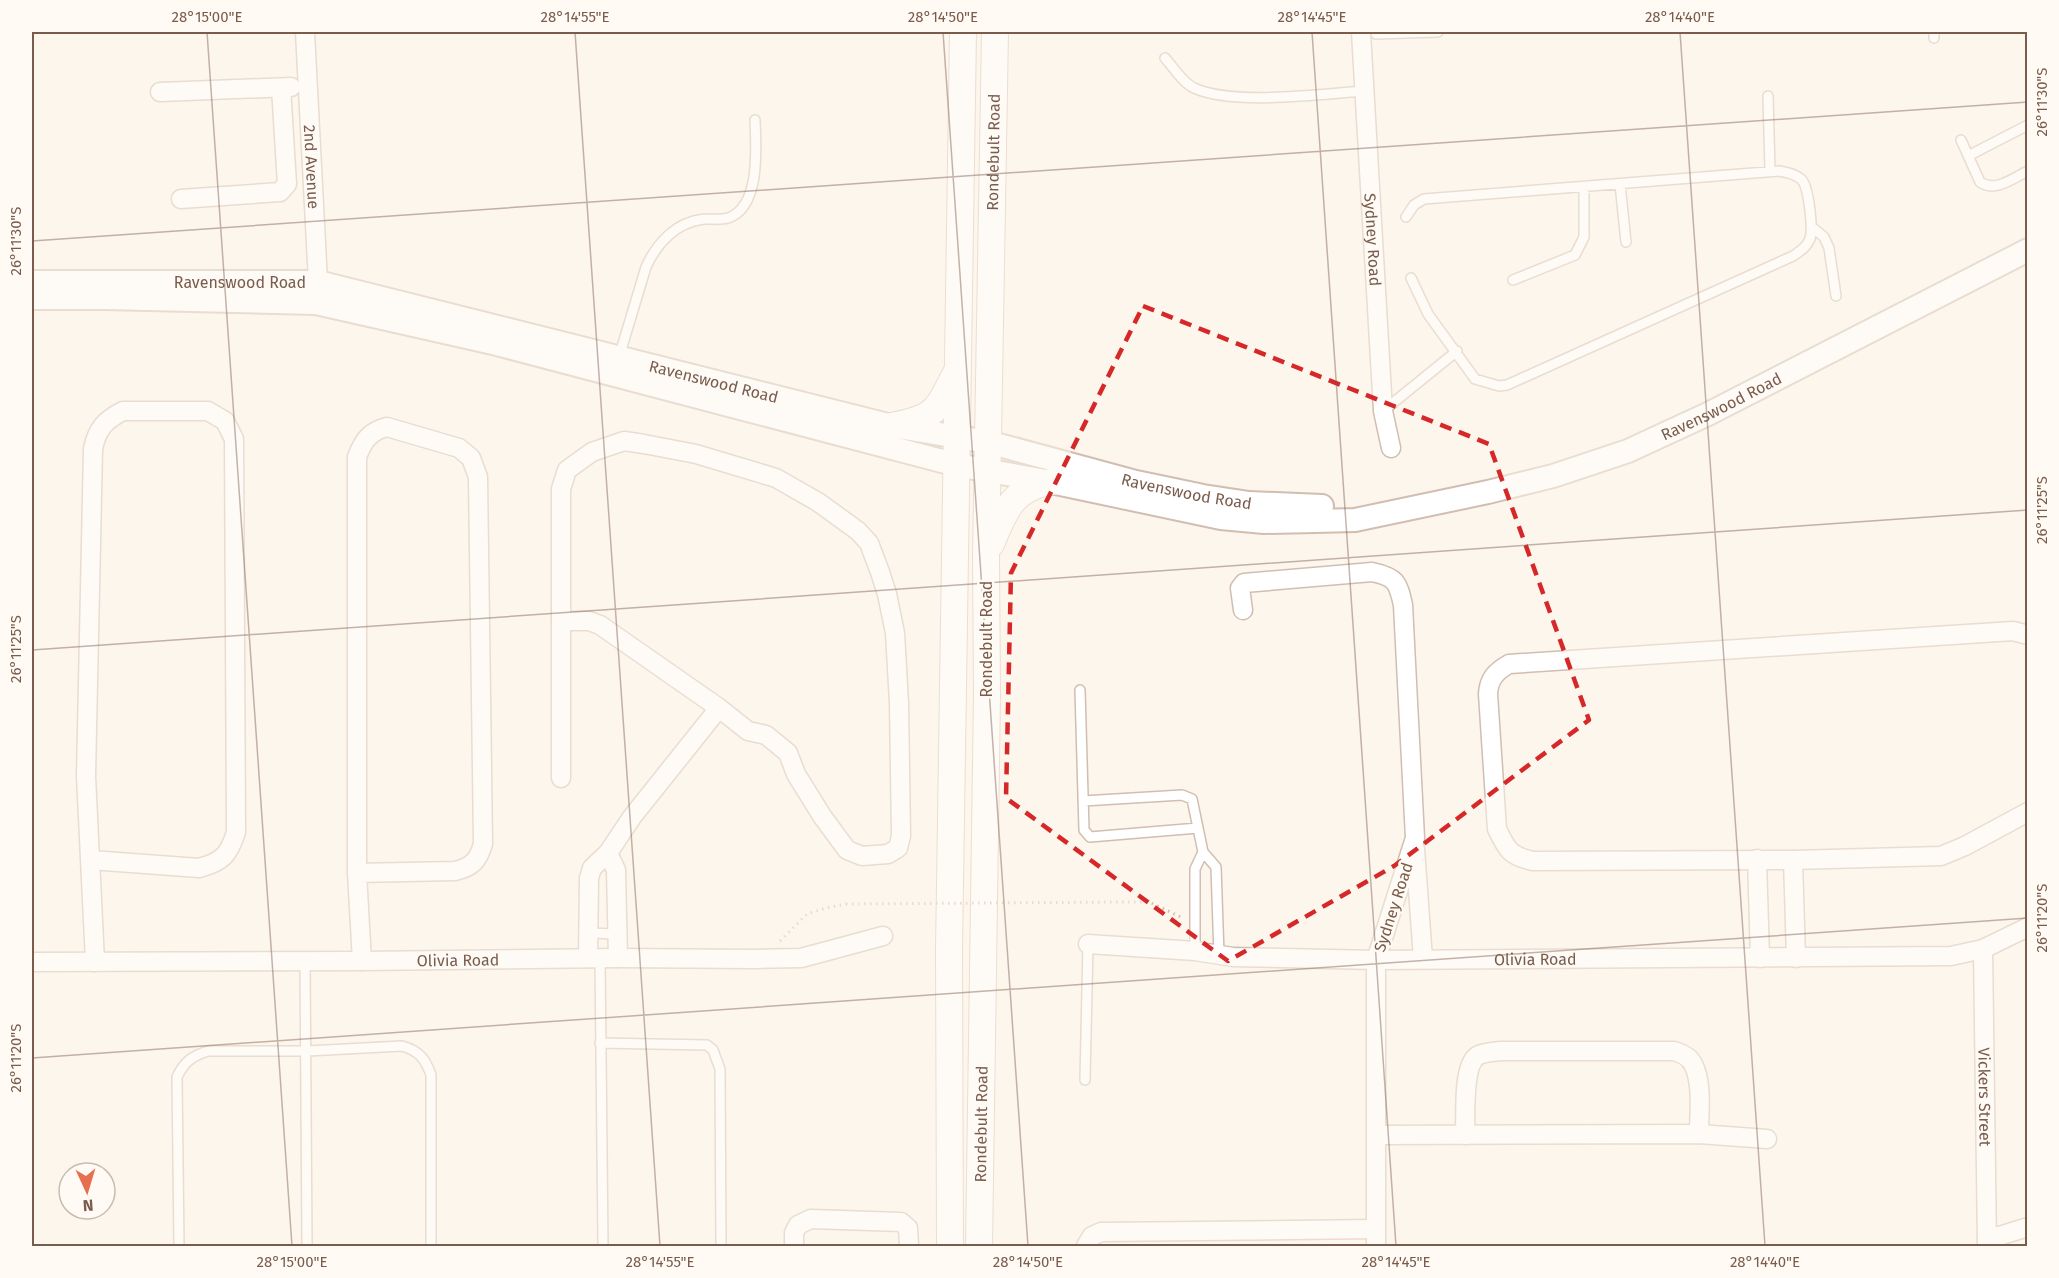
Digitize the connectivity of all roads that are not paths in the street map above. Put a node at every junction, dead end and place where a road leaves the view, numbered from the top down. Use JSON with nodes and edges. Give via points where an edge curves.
{"nodes":[{"id":1,"x":305,"y":32,"type":"edge"},
{"id":2,"x":963,"y":32,"type":"edge"},
{"id":3,"x":994,"y":32,"type":"edge"},
{"id":4,"x":1438,"y":32,"type":"edge"},
{"id":5,"x":1368,"y":33,"type":"edge"},
{"id":6,"x":1166,"y":58,"type":"dead end"},
{"id":7,"x":308,"y":86,"type":"junction"},
{"id":8,"x":281,"y":87,"type":"junction"},
{"id":9,"x":1365,"y":91,"type":"junction"},
{"id":10,"x":160,"y":92,"type":"dead end"},
{"id":11,"x":1768,"y":96,"type":"dead end"},
{"id":12,"x":755,"y":120,"type":"dead end"},
{"id":13,"x":2028,"y":125,"type":"edge"},
{"id":14,"x":1961,"y":140,"type":"dead end"},
{"id":15,"x":1968,"y":156,"type":"junction"},
{"id":16,"x":1770,"y":171,"type":"junction"},
{"id":17,"x":2028,"y":171,"type":"edge"},
{"id":18,"x":1620,"y":184,"type":"junction"},
{"id":19,"x":1584,"y":187,"type":"junction"},
{"id":20,"x":181,"y":199,"type":"dead end"},
{"id":21,"x":1406,"y":218,"type":"dead end"},
{"id":22,"x":1812,"y":227,"type":"junction"},
{"id":23,"x":1626,"y":242,"type":"dead end"},
{"id":24,"x":2028,"y":250,"type":"edge"},
{"id":25,"x":1411,"y":278,"type":"dead end"},
{"id":26,"x":1513,"y":280,"type":"dead end"},
{"id":27,"x":32,"y":282,"type":"edge"},
{"id":28,"x":317,"y":293,"type":"junction"},
{"id":29,"x":1836,"y":296,"type":"dead end"},
{"id":30,"x":32,"y":298,"type":"edge"},
{"id":31,"x":1457,"y":351,"type":"junction"},
{"id":32,"x":616,"y":366,"type":"junction"},
{"id":33,"x":958,"y":369,"type":"junction"},
{"id":34,"x":1383,"y":411,"type":"junction"},
{"id":35,"x":892,"y":426,"type":"junction"},
{"id":36,"x":957,"y":438,"type":"junction"},
{"id":37,"x":988,"y":442,"type":"junction"},
{"id":38,"x":1391,"y":448,"type":"dead end"},
{"id":39,"x":957,"y":465,"type":"junction"},
{"id":40,"x":987,"y":470,"type":"junction"},
{"id":41,"x":1051,"y":482,"type":"junction"},
{"id":42,"x":1395,"y":512,"type":"junction"},
{"id":43,"x":986,"y":556,"type":"junction"},
{"id":44,"x":1243,"y":610,"type":"dead end"},
{"id":45,"x":561,"y":621,"type":"junction"},
{"id":46,"x":2028,"y":635,"type":"edge"},
{"id":47,"x":1080,"y":690,"type":"dead end"},
{"id":48,"x":719,"y":708,"type":"junction"},
{"id":49,"x":561,"y":778,"type":"dead end"},
{"id":50,"x":1083,"y":801,"type":"junction"},
{"id":51,"x":2028,"y":812,"type":"edge"},
{"id":52,"x":1198,"y":828,"type":"junction"},
{"id":53,"x":1415,"y":838,"type":"junction"},
{"id":54,"x":1203,"y":852,"type":"junction"},
{"id":55,"x":608,"y":853,"type":"junction"},
{"id":56,"x":1756,"y":859,"type":"junction"},
{"id":57,"x":91,"y":860,"type":"junction"},
{"id":58,"x":1793,"y":860,"type":"junction"},
{"id":59,"x":357,"y":873,"type":"junction"},
{"id":60,"x":2028,"y":927,"type":"edge"},
{"id":61,"x":588,"y":933,"type":"junction"},
{"id":62,"x":617,"y":934,"type":"junction"},
{"id":63,"x":883,"y":936,"type":"dead end"},
{"id":64,"x":1088,"y":944,"type":"joint"},
{"id":65,"x":1983,"y":950,"type":"junction"},
{"id":66,"x":1195,"y":951,"type":"junction"},
{"id":67,"x":1219,"y":955,"type":"junction"},
{"id":68,"x":602,"y":958,"type":"junction"},
{"id":69,"x":1760,"y":958,"type":"junction"},
{"id":70,"x":1796,"y":958,"type":"junction"},
{"id":71,"x":1423,"y":959,"type":"junction"},
{"id":72,"x":1376,"y":960,"type":"junction"},
{"id":73,"x":305,"y":961,"type":"junction"},
{"id":74,"x":32,"y":962,"type":"edge"},
{"id":75,"x":95,"y":962,"type":"junction"},
{"id":76,"x":362,"y":962,"type":"junction"},
{"id":77,"x":600,"y":1043,"type":"junction"},
{"id":78,"x":307,"y":1051,"type":"junction"},
{"id":79,"x":1085,"y":1080,"type":"dead end"},
{"id":80,"x":1700,"y":1134,"type":"junction"},
{"id":81,"x":1376,"y":1135,"type":"junction"},
{"id":82,"x":1466,"y":1135,"type":"junction"},
{"id":83,"x":1767,"y":1139,"type":"dead end"},
{"id":84,"x":2028,"y":1227,"type":"edge"},
{"id":85,"x":1376,"y":1238,"type":"edge"},
{"id":86,"x":1231,"y":1239,"type":"edge"},
{"id":87,"x":1987,"y":1242,"type":"edge"},
{"id":88,"x":179,"y":1246,"type":"edge"},
{"id":89,"x":307,"y":1246,"type":"edge"},
{"id":90,"x":431,"y":1246,"type":"edge"},
{"id":91,"x":603,"y":1246,"type":"edge"},
{"id":92,"x":721,"y":1246,"type":"edge"},
{"id":93,"x":794,"y":1246,"type":"edge"},
{"id":94,"x":909,"y":1246,"type":"edge"},
{"id":95,"x":950,"y":1246,"type":"edge"},
{"id":96,"x":980,"y":1246,"type":"edge"},
{"id":97,"x":1086,"y":1246,"type":"edge"}],
"edges":[{"from":1,"to":7,"type":"street","name":"2nd Avenue"},
{"from":2,"to":33,"type":"main road","name":"Rondebult Road"},
{"from":3,"to":37,"type":"main road","name":"Rondebult Road"},
{"from":4,"to":5,"type":"lane"},
{"from":5,"to":9,"type":"street","name":"Sydney Road"},
{"from":6,"to":9,"type":"lane","via":[[1192,87],[1216,95],[1275,97]]},
{"from":7,"to":8,"type":"street"},
{"from":7,"to":28,"type":"street","name":"2nd Avenue"},
{"from":8,"to":10,"type":"street"},
{"from":8,"to":20,"type":"street","via":[[285,189]]},
{"from":9,"to":34,"type":"street","name":"Sydney Road"},
{"from":11,"to":16,"type":"lane"},
{"from":12,"to":32,"type":"lane","via":[[756,165],[741,210],[728,218],[688,222],[675,229],[651,254]]},
{"from":13,"to":15,"type":"lane"},
{"from":14,"to":15,"type":"lane"},
{"from":15,"to":17,"type":"lane","via":[[1980,182],[1993,188]]},
{"from":16,"to":18,"type":"lane"},
{"from":16,"to":22,"type":"lane","via":[[1789,173],[1805,184]]},
{"from":18,"to":19,"type":"lane"},
{"from":18,"to":23,"type":"lane"},
{"from":19,"to":21,"type":"lane","via":[[1424,199],[1414,205]]},
{"from":19,"to":26,"type":"lane","via":[[1584,237],[1575,255]]},
{"from":22,"to":29,"type":"lane","via":[[1824,237],[1829,248]]},
{"from":22,"to":31,"type":"lane","via":[[1805,248],[1793,256],[1507,385],[1475,379]]},
{"from":24,"to":42,"type":"street","name":"Ravenswood Road","via":[[1628,451],[1553,476]]},
{"from":25,"to":31,"type":"lane","via":[[1428,314]]},
{"from":27,"to":28,"type":"street","name":"Ravenswood Road"},
{"from":28,"to":30,"type":"street","name":"Ravenswood Road"},
{"from":28,"to":32,"type":"street","name":"Ravenswood Road"},
{"from":31,"to":34,"type":"lane"},
{"from":32,"to":35,"type":"street","name":"Ravenswood Road"},
{"from":32,"to":39,"type":"street","name":"Ravenswood Road"},
{"from":33,"to":35,"type":"main road","via":[[938,408],[927,417]]},
{"from":33,"to":36,"type":"main road","name":"Rondebult Road"},
{"from":34,"to":38,"type":"street","name":"Sydney Road"},
{"from":35,"to":36,"type":"street","name":"Ravenswood Road"},
{"from":36,"to":37,"type":"street","name":"Ravenswood Road"},
{"from":36,"to":39,"type":"main road","name":"Rondebult Road"},
{"from":37,"to":40,"type":"main road","name":"Rondebult Road"},
{"from":37,"to":42,"type":"street","name":"Ravenswood Road","via":[[1203,496],[1249,503],[1356,506]]},
{"from":39,"to":40,"type":"street","name":"Ravenswood Road"},
{"from":39,"to":95,"type":"main road","name":"Rondebult Road","via":[[949,950]]},
{"from":40,"to":41,"type":"street","name":"Ravenswood Road"},
{"from":40,"to":43,"type":"main road","name":"Rondebult Road"},
{"from":41,"to":42,"type":"street","name":"Ravenswood Road","via":[[1165,508],[1264,522],[1355,520]]},
{"from":41,"to":43,"type":"main road","via":[[1035,484],[1014,497]]},
{"from":43,"to":96,"type":"main road","name":"Rondebult Road"},
{"from":44,"to":53,"type":"street","name":"Sydney Road","via":[[1240,588],[1244,583],[1372,572],[1395,581],[1403,605]]},
{"from":45,"to":48,"type":"street","via":[[600,625]]},
{"from":45,"to":48,"type":"street","via":[[561,489],[567,470],[575,462],[624,441],[696,454],[776,478],[858,531],[869,543],[887,594],[899,684],[898,848],[888,854],[862,856],[847,850],[796,774],[788,753],[766,735],[748,731]]},
{"from":45,"to":49,"type":"street"},
{"from":46,"to":56,"type":"street","via":[[2013,631],[1509,664],[1489,681],[1497,829],[1514,857],[1533,861]]},
{"from":47,"to":50,"type":"lane"},
{"from":48,"to":55,"type":"street"},
{"from":50,"to":52,"type":"lane","via":[[1182,795],[1192,799]]},
{"from":50,"to":52,"type":"lane","via":[[1084,830],[1090,837]]},
{"from":51,"to":58,"type":"street","via":[[1941,856]]},
{"from":52,"to":54,"type":"lane"},
{"from":53,"to":71,"type":"street"},
{"from":53,"to":72,"type":"street","name":"Sydney Road"},
{"from":54,"to":66,"type":"lane","via":[[1195,869]]},
{"from":54,"to":67,"type":"lane","via":[[1216,867]]},
{"from":55,"to":61,"type":"street","via":[[592,868],[589,878]]},
{"from":55,"to":62,"type":"street","via":[[616,870]]},
{"from":56,"to":58,"type":"street"},
{"from":56,"to":69,"type":"street"},
{"from":57,"to":57,"type":"street","via":[[199,868],[215,864],[225,856],[236,832],[234,439],[225,422],[208,411],[123,411],[100,426],[96,436],[86,777]]},
{"from":57,"to":75,"type":"street"},
{"from":58,"to":70,"type":"street"},
{"from":59,"to":59,"type":"street","via":[[455,872],[476,862],[483,844],[478,477],[471,458],[459,448],[387,427],[368,436],[357,457]]},
{"from":59,"to":76,"type":"street"},
{"from":60,"to":65,"type":"street","name":"Olivia Road"},
{"from":61,"to":62,"type":"lane"},
{"from":61,"to":68,"type":"street"},
{"from":62,"to":68,"type":"street"},
{"from":63,"to":68,"type":"street","name":"Olivia Road","via":[[801,958]]},
{"from":64,"to":66,"type":"street","name":"Olivia Road"},
{"from":64,"to":79,"type":"lane"},
{"from":65,"to":70,"type":"street","name":"Olivia Road","via":[[1951,956]]},
{"from":65,"to":87,"type":"street","name":"Vickers Street"},
{"from":66,"to":67,"type":"street","name":"Olivia Road"},
{"from":67,"to":72,"type":"street","name":"Olivia Road"},
{"from":68,"to":76,"type":"street","name":"Olivia Road"},
{"from":68,"to":77,"type":"lane"},
{"from":69,"to":70,"type":"street","name":"Olivia Road"},
{"from":69,"to":71,"type":"street","name":"Olivia Road"},
{"from":71,"to":72,"type":"street","name":"Olivia Road"},
{"from":72,"to":81,"type":"street","name":"Sydney Road"},
{"from":73,"to":75,"type":"street","name":"Olivia Road"},
{"from":73,"to":76,"type":"street","name":"Olivia Road"},
{"from":73,"to":78,"type":"lane"},
{"from":74,"to":75,"type":"street","name":"Olivia Road"},
{"from":77,"to":91,"type":"lane"},
{"from":77,"to":92,"type":"lane","via":[[707,1045],[713,1050],[720,1069]]},
{"from":78,"to":88,"type":"lane","via":[[208,1051],[195,1055],[182,1067],[177,1077]]},
{"from":78,"to":89,"type":"lane"},
{"from":78,"to":90,"type":"lane","via":[[402,1046],[422,1056],[431,1075]]},
{"from":80,"to":82,"type":"street"},
{"from":80,"to":82,"type":"street","via":[[1697,1082],[1693,1064],[1682,1053],[1501,1051],[1476,1057],[1469,1067]]},
{"from":80,"to":83,"type":"street"},
{"from":81,"to":82,"type":"street"},
{"from":81,"to":85,"type":"street","name":"Sydney Road"},
{"from":84,"to":87,"type":"street"},
{"from":85,"to":86,"type":"street"},
{"from":86,"to":97,"type":"street","via":[[1101,1232],[1092,1236]]},
{"from":93,"to":94,"type":"street","via":[[798,1225],[811,1220],[901,1222],[908,1228]]}]}
